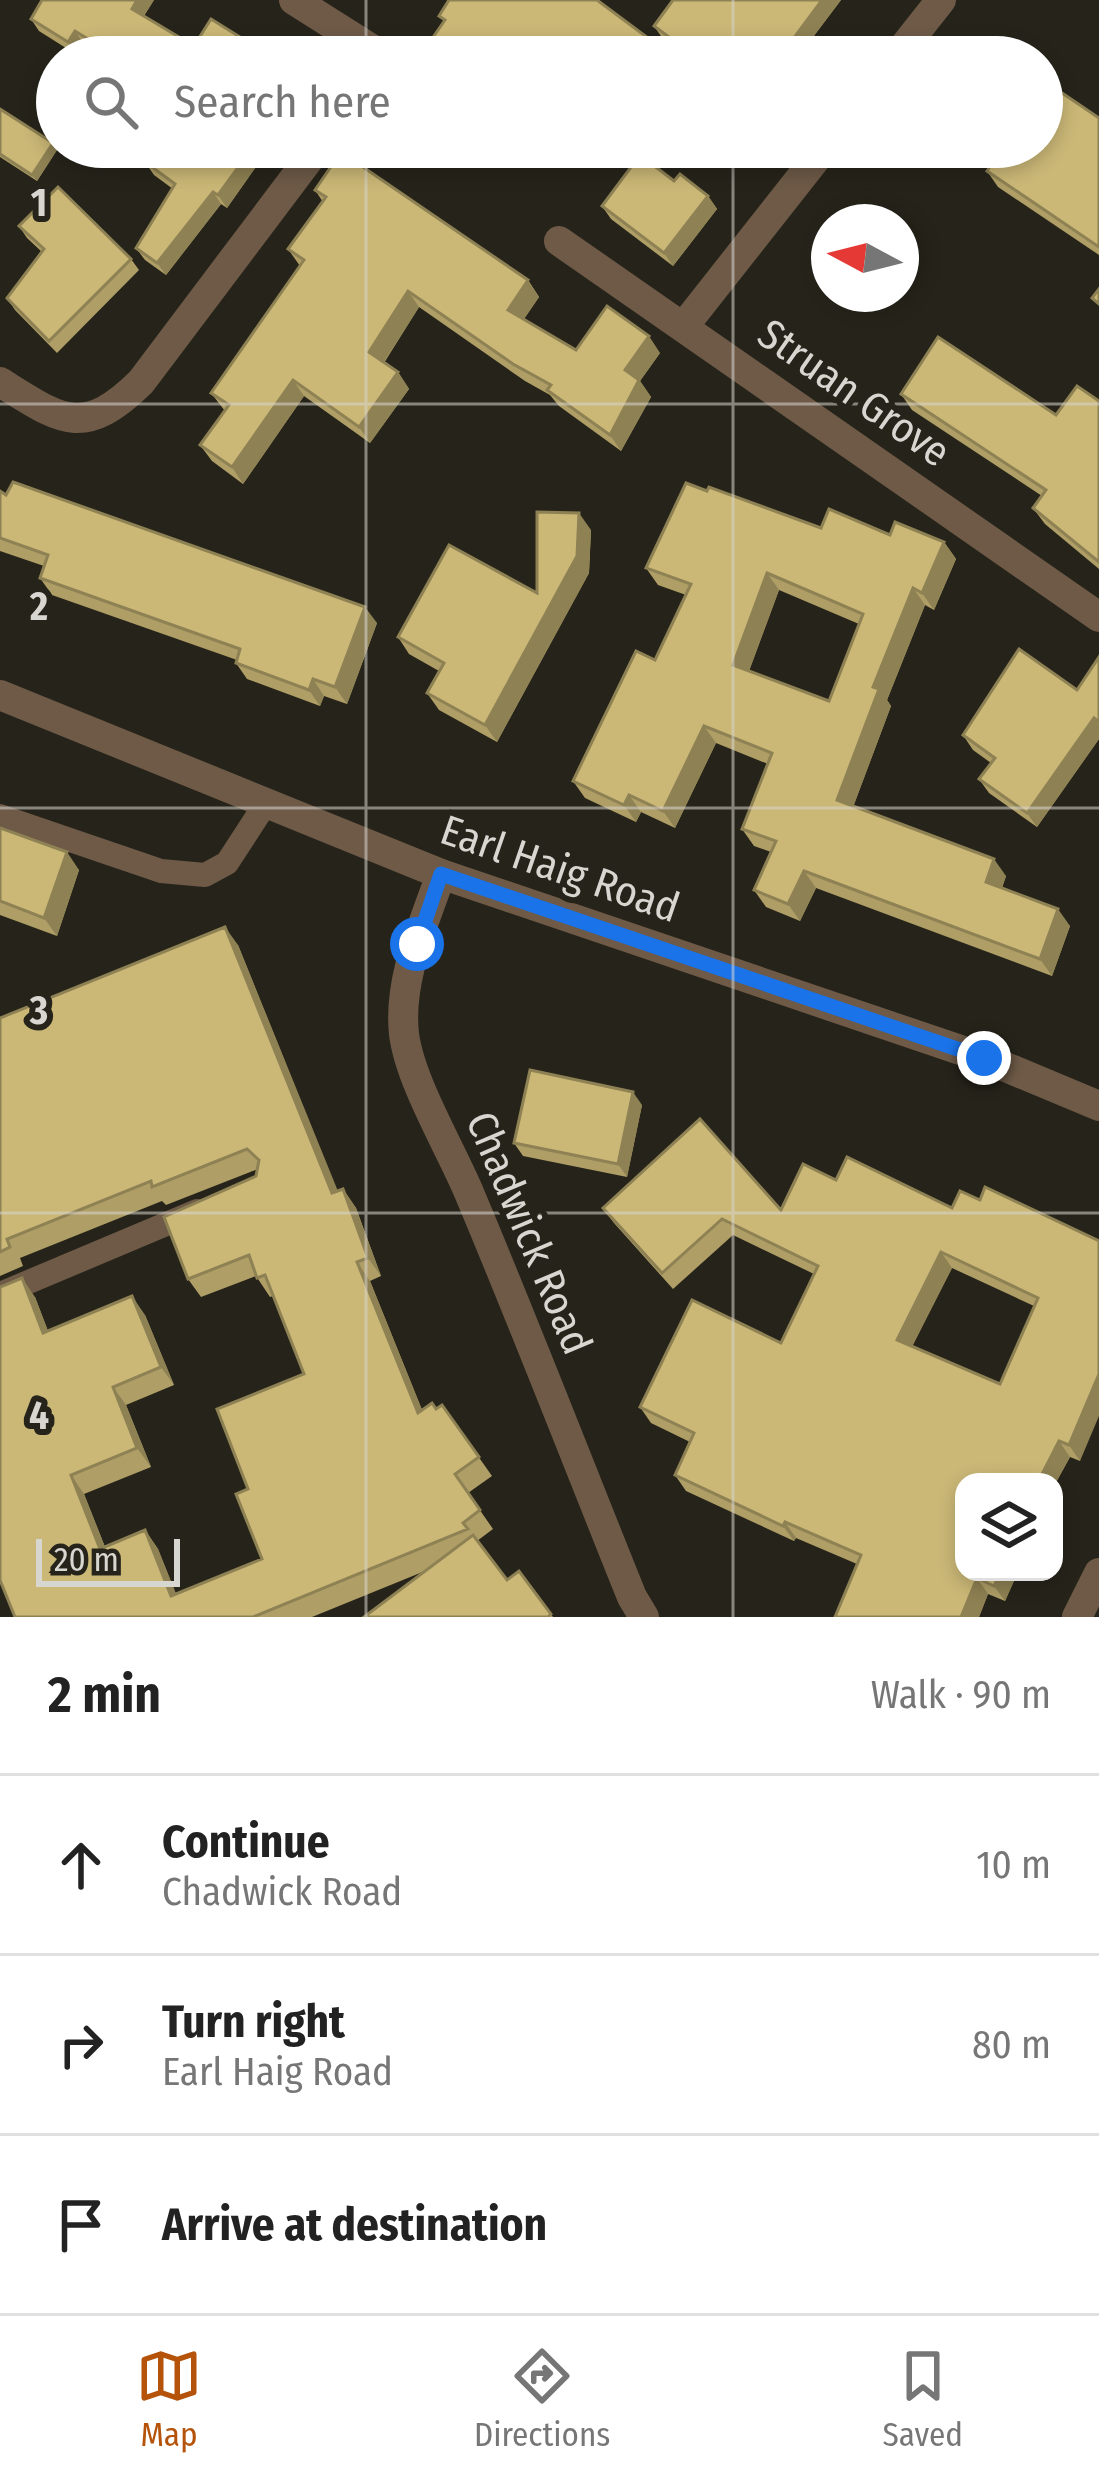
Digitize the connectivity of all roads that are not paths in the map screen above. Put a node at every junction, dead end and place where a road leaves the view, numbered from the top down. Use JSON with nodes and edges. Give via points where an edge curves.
{"nodes":[{"id":1,"x":294,"y":0,"type":"edge"},
{"id":2,"x":941,"y":0,"type":"edge"},
{"id":3,"x":351,"y":36,"type":"edge"},
{"id":4,"x":913,"y":36,"type":"edge"},
{"id":5,"x":302,"y":168,"type":"edge"},
{"id":6,"x":808,"y":168,"type":"edge"},
{"id":7,"x":559,"y":241,"type":"dead end"},
{"id":8,"x":684,"y":326,"type":"junction"},
{"id":9,"x":0,"y":382,"type":"edge"},
{"id":10,"x":1099,"y":616,"type":"edge"},
{"id":11,"x":0,"y":695,"type":"edge"},
{"id":12,"x":266,"y":803,"type":"junction"},
{"id":13,"x":0,"y":816,"type":"edge"},
{"id":14,"x":441,"y":874,"type":"junction"},
{"id":15,"x":1099,"y":1106,"type":"edge"},
{"id":16,"x":215,"y":1203,"type":"edge"},
{"id":17,"x":0,"y":1294,"type":"edge"},
{"id":18,"x":1099,"y":1573,"type":"edge"},
{"id":19,"x":644,"y":1617,"type":"edge"},
{"id":20,"x":1077,"y":1617,"type":"edge"}],
"edges":[{"from":1,"to":3,"type":"street"},
{"from":2,"to":4,"type":"street"},
{"from":5,"to":9,"type":"street","via":[[120,403],[104,414],[57,415]]},
{"from":6,"to":8,"type":"street"},
{"from":7,"to":8,"type":"street","name":"Struan Grove"},
{"from":8,"to":10,"type":"street","name":"Struan Grove"},
{"from":11,"to":12,"type":"street","name":"Earl Haig Road"},
{"from":12,"to":13,"type":"lane","via":[[227,863],[205,874],[161,871]]},
{"from":12,"to":14,"type":"street","name":"Earl Haig Road"},
{"from":14,"to":15,"type":"street","name":"Earl Haig Road","via":[[984,1058]]},
{"from":14,"to":19,"type":"street","name":"Chadwick Road","via":[[407,985],[409,1058]]},
{"from":16,"to":17,"type":"lane"},
{"from":18,"to":20,"type":"street"}]}
